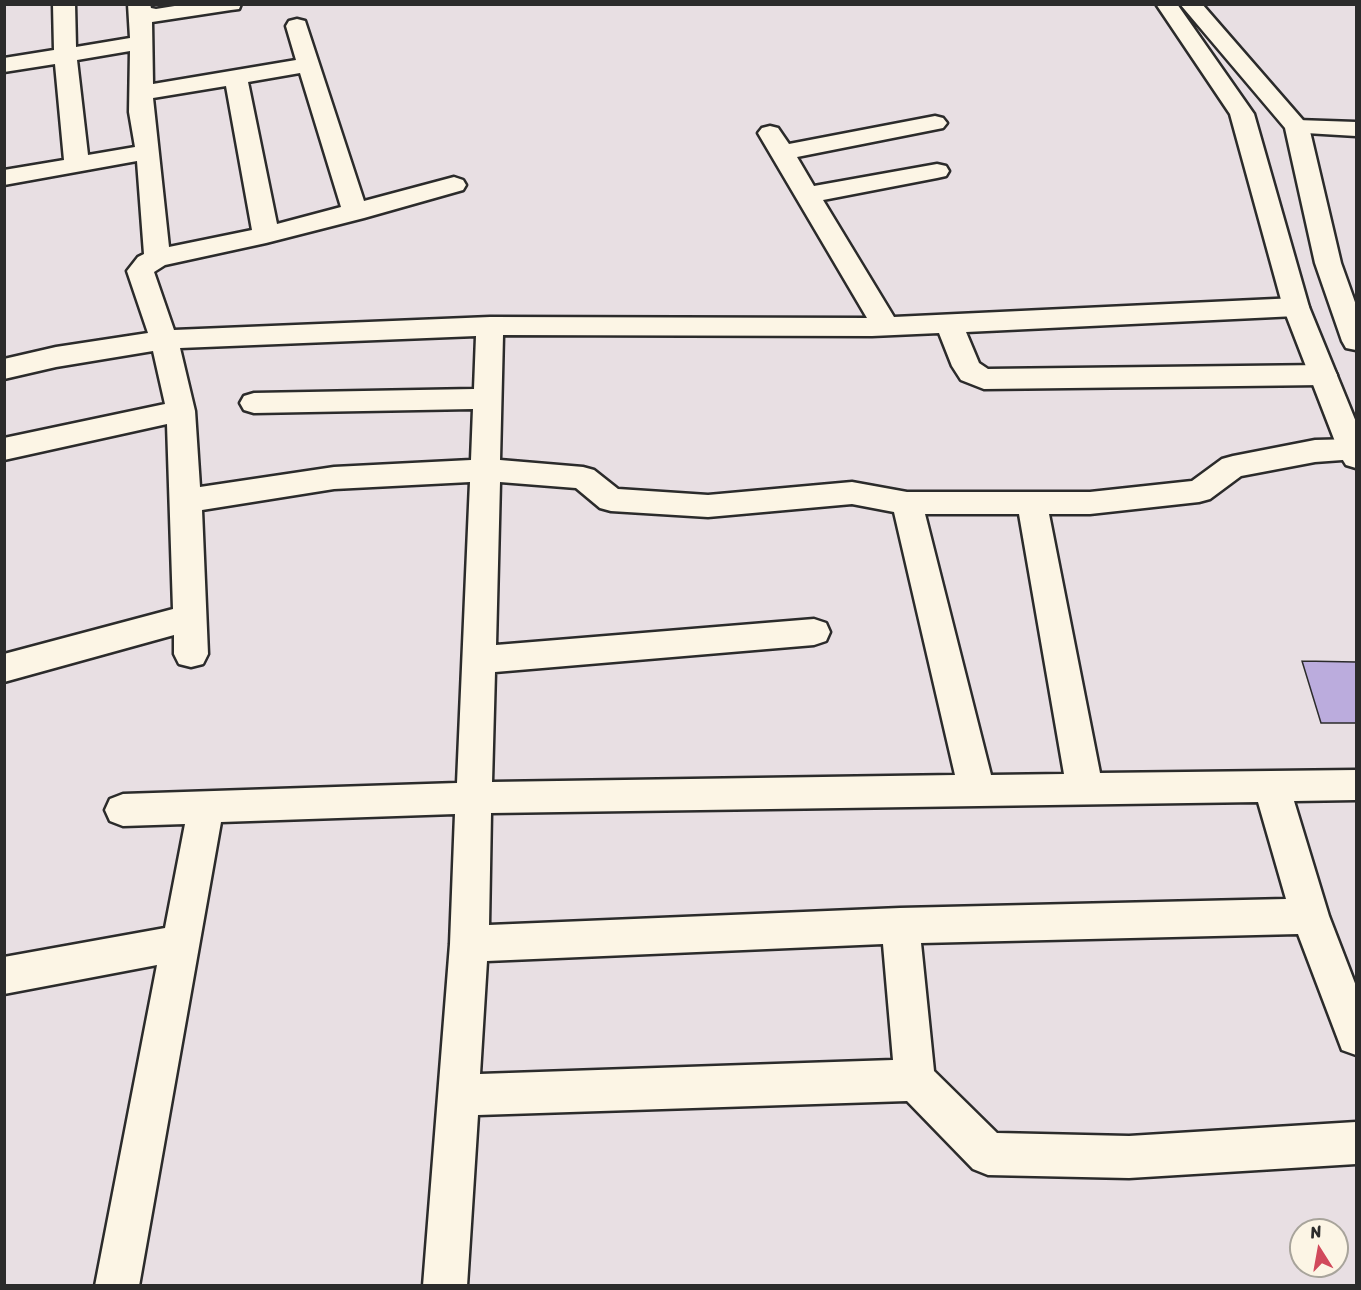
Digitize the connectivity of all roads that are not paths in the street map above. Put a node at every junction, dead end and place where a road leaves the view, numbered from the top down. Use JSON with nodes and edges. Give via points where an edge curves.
{"nodes":[{"id":1,"x":64,"y":4,"type":"edge"},
{"id":2,"x":231,"y":4,"type":"edge"},
{"id":3,"x":1166,"y":4,"type":"edge"},
{"id":4,"x":1190,"y":4,"type":"edge"},
{"id":5,"x":140,"y":8,"type":"edge"},
{"id":6,"x":297,"y":26,"type":"dead end"},
{"id":7,"x":140,"y":43,"type":"junction"},
{"id":8,"x":65,"y":55,"type":"junction"},
{"id":9,"x":4,"y":65,"type":"edge"},
{"id":10,"x":308,"y":65,"type":"junction"},
{"id":11,"x":236,"y":77,"type":"junction"},
{"id":12,"x":141,"y":93,"type":"junction"},
{"id":13,"x":935,"y":123,"type":"dead end"},
{"id":14,"x":1297,"y":127,"type":"junction"},
{"id":15,"x":1356,"y":129,"type":"edge"},
{"id":16,"x":148,"y":152,"type":"junction"},
{"id":17,"x":77,"y":165,"type":"junction"},
{"id":18,"x":938,"y":171,"type":"dead end"},
{"id":19,"x":4,"y":178,"type":"edge"},
{"id":20,"x":454,"y":185,"type":"dead end"},
{"id":21,"x":807,"y":195,"type":"junction"},
{"id":22,"x":355,"y":212,"type":"junction"},
{"id":23,"x":266,"y":235,"type":"junction"},
{"id":24,"x":157,"y":258,"type":"junction"},
{"id":25,"x":1296,"y":307,"type":"junction"},
{"id":26,"x":949,"y":323,"type":"junction"},
{"id":27,"x":490,"y":326,"type":"junction"},
{"id":28,"x":886,"y":326,"type":"junction"},
{"id":29,"x":164,"y":340,"type":"junction"},
{"id":30,"x":1356,"y":341,"type":"edge"},
{"id":31,"x":4,"y":369,"type":"edge"},
{"id":32,"x":1323,"y":375,"type":"junction"},
{"id":33,"x":487,"y":399,"type":"junction"},
{"id":34,"x":254,"y":403,"type":"dead end"},
{"id":35,"x":181,"y":411,"type":"junction"},
{"id":36,"x":4,"y":449,"type":"edge"},
{"id":37,"x":1355,"y":453,"type":"edge"},
{"id":38,"x":485,"y":470,"type":"junction"},
{"id":39,"x":186,"y":501,"type":"junction"},
{"id":40,"x":1032,"y":503,"type":"junction"},
{"id":41,"x":907,"y":504,"type":"junction"},
{"id":42,"x":189,"y":618,"type":"junction"},
{"id":43,"x":814,"y":632,"type":"dead end"},
{"id":44,"x":191,"y":654,"type":"dead end"},
{"id":45,"x":479,"y":660,"type":"junction"},
{"id":46,"x":4,"y":668,"type":"edge"},
{"id":47,"x":1356,"y":785,"type":"edge"},
{"id":48,"x":1272,"y":787,"type":"junction"},
{"id":49,"x":1085,"y":790,"type":"junction"},
{"id":50,"x":977,"y":792,"type":"junction"},
{"id":51,"x":474,"y":798,"type":"junction"},
{"id":52,"x":206,"y":808,"type":"junction"},
{"id":53,"x":123,"y":810,"type":"dead end"},
{"id":54,"x":1310,"y":916,"type":"junction"},
{"id":55,"x":900,"y":926,"type":"junction"},
{"id":56,"x":181,"y":943,"type":"junction"},
{"id":57,"x":469,"y":944,"type":"junction"},
{"id":58,"x":4,"y":976,"type":"edge"},
{"id":59,"x":1356,"y":1036,"type":"edge"},
{"id":60,"x":915,"y":1080,"type":"junction"},
{"id":61,"x":458,"y":1095,"type":"junction"},
{"id":62,"x":1356,"y":1143,"type":"edge"},
{"id":63,"x":117,"y":1286,"type":"edge"},
{"id":64,"x":445,"y":1286,"type":"edge"}],
"edges":[{"from":1,"to":8,"type":"street"},
{"from":2,"to":5,"type":"street","via":[[156,16]]},
{"from":3,"to":25,"type":"street","via":[[1242,114]]},
{"from":4,"to":14,"type":"street"},
{"from":5,"to":7,"type":"street"},
{"from":6,"to":10,"type":"street"},
{"from":7,"to":8,"type":"street"},
{"from":7,"to":12,"type":"street"},
{"from":8,"to":9,"type":"street"},
{"from":8,"to":17,"type":"street"},
{"from":10,"to":11,"type":"street"},
{"from":10,"to":22,"type":"street"},
{"from":11,"to":12,"type":"street"},
{"from":11,"to":23,"type":"street"},
{"from":12,"to":16,"type":"street"},
{"from":13,"to":21,"type":"street","via":[[776,143]]},
{"from":14,"to":15,"type":"street"},
{"from":14,"to":30,"type":"street","via":[[1328,263]]},
{"from":16,"to":17,"type":"street"},
{"from":16,"to":24,"type":"street"},
{"from":17,"to":19,"type":"street"},
{"from":18,"to":21,"type":"street"},
{"from":20,"to":22,"type":"street"},
{"from":21,"to":28,"type":"street"},
{"from":22,"to":23,"type":"street"},
{"from":23,"to":24,"type":"street"},
{"from":24,"to":29,"type":"street","via":[[140,272]]},
{"from":25,"to":26,"type":"street"},
{"from":25,"to":32,"type":"street"},
{"from":26,"to":28,"type":"street"},
{"from":26,"to":32,"type":"street","via":[[966,366],[984,379]]},
{"from":27,"to":28,"type":"street"},
{"from":27,"to":29,"type":"street"},
{"from":27,"to":33,"type":"street"},
{"from":29,"to":31,"type":"street"},
{"from":29,"to":35,"type":"street"},
{"from":32,"to":37,"type":"street"},
{"from":33,"to":34,"type":"street"},
{"from":33,"to":38,"type":"street"},
{"from":35,"to":36,"type":"street"},
{"from":35,"to":39,"type":"street"},
{"from":37,"to":40,"type":"street","via":[[1315,451],[1233,467],[1199,491],[1090,503]]},
{"from":38,"to":39,"type":"street","via":[[334,478]]},
{"from":38,"to":41,"type":"street","via":[[582,478],[611,500],[708,506],[852,493]]},
{"from":38,"to":45,"type":"street"},
{"from":39,"to":42,"type":"street"},
{"from":40,"to":41,"type":"street"},
{"from":40,"to":49,"type":"street"},
{"from":41,"to":50,"type":"street"},
{"from":42,"to":44,"type":"street"},
{"from":42,"to":46,"type":"street"},
{"from":43,"to":45,"type":"street"},
{"from":45,"to":51,"type":"street"},
{"from":47,"to":48,"type":"street"},
{"from":48,"to":49,"type":"street"},
{"from":48,"to":54,"type":"street"},
{"from":49,"to":50,"type":"street"},
{"from":50,"to":51,"type":"street"},
{"from":51,"to":52,"type":"street"},
{"from":51,"to":57,"type":"street"},
{"from":52,"to":53,"type":"street"},
{"from":52,"to":56,"type":"street"},
{"from":54,"to":55,"type":"street"},
{"from":54,"to":59,"type":"street"},
{"from":55,"to":57,"type":"street"},
{"from":55,"to":60,"type":"street"},
{"from":56,"to":58,"type":"street"},
{"from":56,"to":63,"type":"street"},
{"from":57,"to":61,"type":"street"},
{"from":60,"to":61,"type":"street"},
{"from":60,"to":62,"type":"street","via":[[988,1154],[1129,1157]]},
{"from":61,"to":64,"type":"street"}]}
